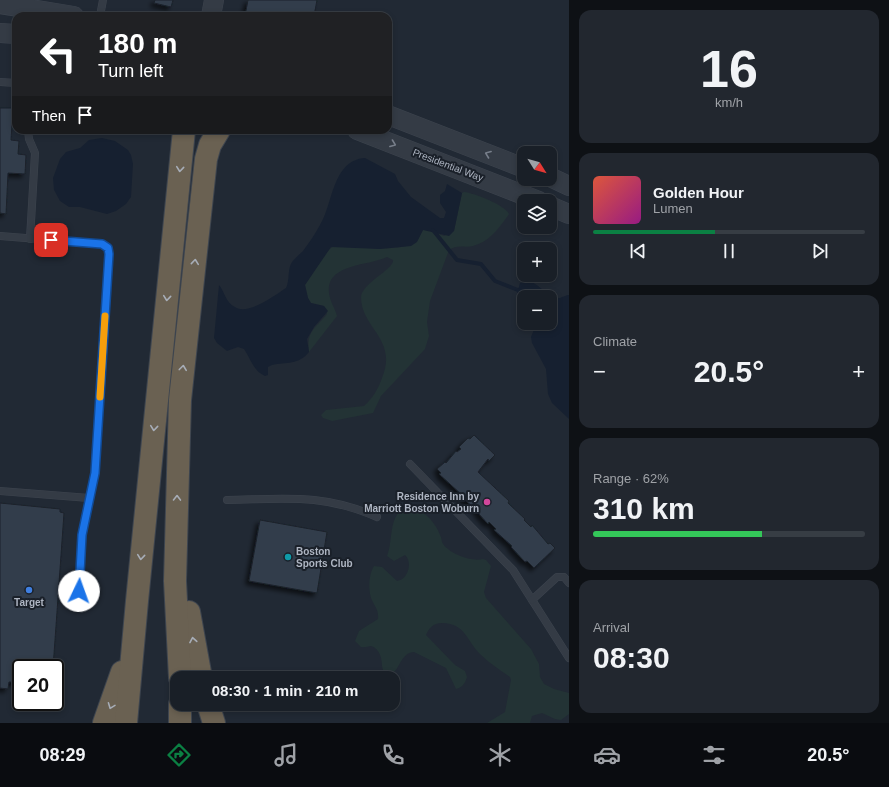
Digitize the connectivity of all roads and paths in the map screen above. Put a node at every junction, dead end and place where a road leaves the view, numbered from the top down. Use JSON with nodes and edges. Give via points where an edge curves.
{"nodes":[{"id":1,"x":103,"y":0,"type":"edge"},
{"id":2,"x":214,"y":0,"type":"edge"},
{"id":3,"x":0,"y":4,"type":"edge"},
{"id":4,"x":49,"y":12,"type":"edge"},
{"id":5,"x":101,"y":12,"type":"edge"},
{"id":6,"x":212,"y":12,"type":"edge"},
{"id":7,"x":0,"y":33,"type":"edge"},
{"id":8,"x":12,"y":34,"type":"edge"},
{"id":9,"x":0,"y":82,"type":"edge"},
{"id":10,"x":12,"y":83,"type":"edge"},
{"id":11,"x":392,"y":117,"type":"edge"},
{"id":12,"x":28,"y":134,"type":"edge"},
{"id":13,"x":184,"y":134,"type":"edge"},
{"id":14,"x":208,"y":134,"type":"edge"},
{"id":15,"x":216,"y":134,"type":"edge"},
{"id":16,"x":367,"y":134,"type":"edge"},
{"id":17,"x":206,"y":159,"type":"junction"},
{"id":18,"x":517,"y":165,"type":"edge"},
{"id":19,"x":557,"y":180,"type":"edge"},
{"id":20,"x":569,"y":186,"type":"edge"},
{"id":21,"x":521,"y":194,"type":"edge"},
{"id":22,"x":557,"y":209,"type":"edge"},
{"id":23,"x":569,"y":214,"type":"edge"},
{"id":24,"x":0,"y":236,"type":"edge"},
{"id":25,"x":30,"y":239,"type":"junction"},
{"id":26,"x":410,"y":464,"type":"dead end"},
{"id":27,"x":0,"y":491,"type":"edge"},
{"id":28,"x":89,"y":498,"type":"junction"},
{"id":29,"x":227,"y":500,"type":"dead end"},
{"id":30,"x":377,"y":517,"type":"dead end"},
{"id":31,"x":177,"y":537,"type":"junction"},
{"id":32,"x":569,"y":583,"type":"edge"},
{"id":33,"x":137,"y":600,"type":"junction"},
{"id":34,"x":532,"y":600,"type":"junction"},
{"id":35,"x":79,"y":605,"type":"dead end"},
{"id":36,"x":569,"y":658,"type":"edge"},
{"id":37,"x":180,"y":671,"type":"edge"},
{"id":38,"x":200,"y":671,"type":"edge"},
{"id":39,"x":180,"y":711,"type":"edge"},
{"id":40,"x":210,"y":711,"type":"edge"},
{"id":41,"x":104,"y":723,"type":"edge"},
{"id":42,"x":126,"y":723,"type":"edge"},
{"id":43,"x":180,"y":723,"type":"edge"},
{"id":44,"x":214,"y":723,"type":"edge"}],
"edges":[{"from":1,"to":5,"type":"lane"},
{"from":2,"to":6,"type":"street"},
{"from":3,"to":4,"type":"street"},
{"from":7,"to":8,"type":"street"},
{"from":9,"to":10,"type":"lane"},
{"from":18,"to":11,"type":"street","one_way":true},
{"from":12,"to":25,"type":"lane","via":[[35,153]]},
{"from":13,"to":33,"type":"highway","one_way":true},
{"from":14,"to":17,"type":"highway"},
{"from":15,"to":17,"type":"highway","via":[[210,144]]},
{"from":16,"to":21,"type":"street","name":"Presidential Way","one_way":true},
{"from":31,"to":17,"type":"highway","one_way":true,"via":[[180,400]]},
{"from":19,"to":20,"type":"street"},
{"from":22,"to":23,"type":"street"},
{"from":24,"to":25,"type":"lane"},
{"from":25,"to":28,"type":"lane","via":[[101,244],[109,250],[95,473]]},
{"from":26,"to":34,"type":"lane","via":[[513,570]]},
{"from":27,"to":28,"type":"lane"},
{"from":28,"to":35,"type":"lane","via":[[82,535]]},
{"from":29,"to":30,"type":"lane","via":[[326,500]]},
{"from":31,"to":37,"type":"highway","via":[[175,581]]},
{"from":38,"to":31,"type":"highway","one_way":true},
{"from":32,"to":34,"type":"lane","via":[[564,578],[557,577]]},
{"from":33,"to":41,"type":"highway","one_way":true,"via":[[122,670]]},
{"from":33,"to":42,"type":"highway"},
{"from":34,"to":36,"type":"lane"},
{"from":39,"to":43,"type":"highway"},
{"from":40,"to":44,"type":"highway"}]}
